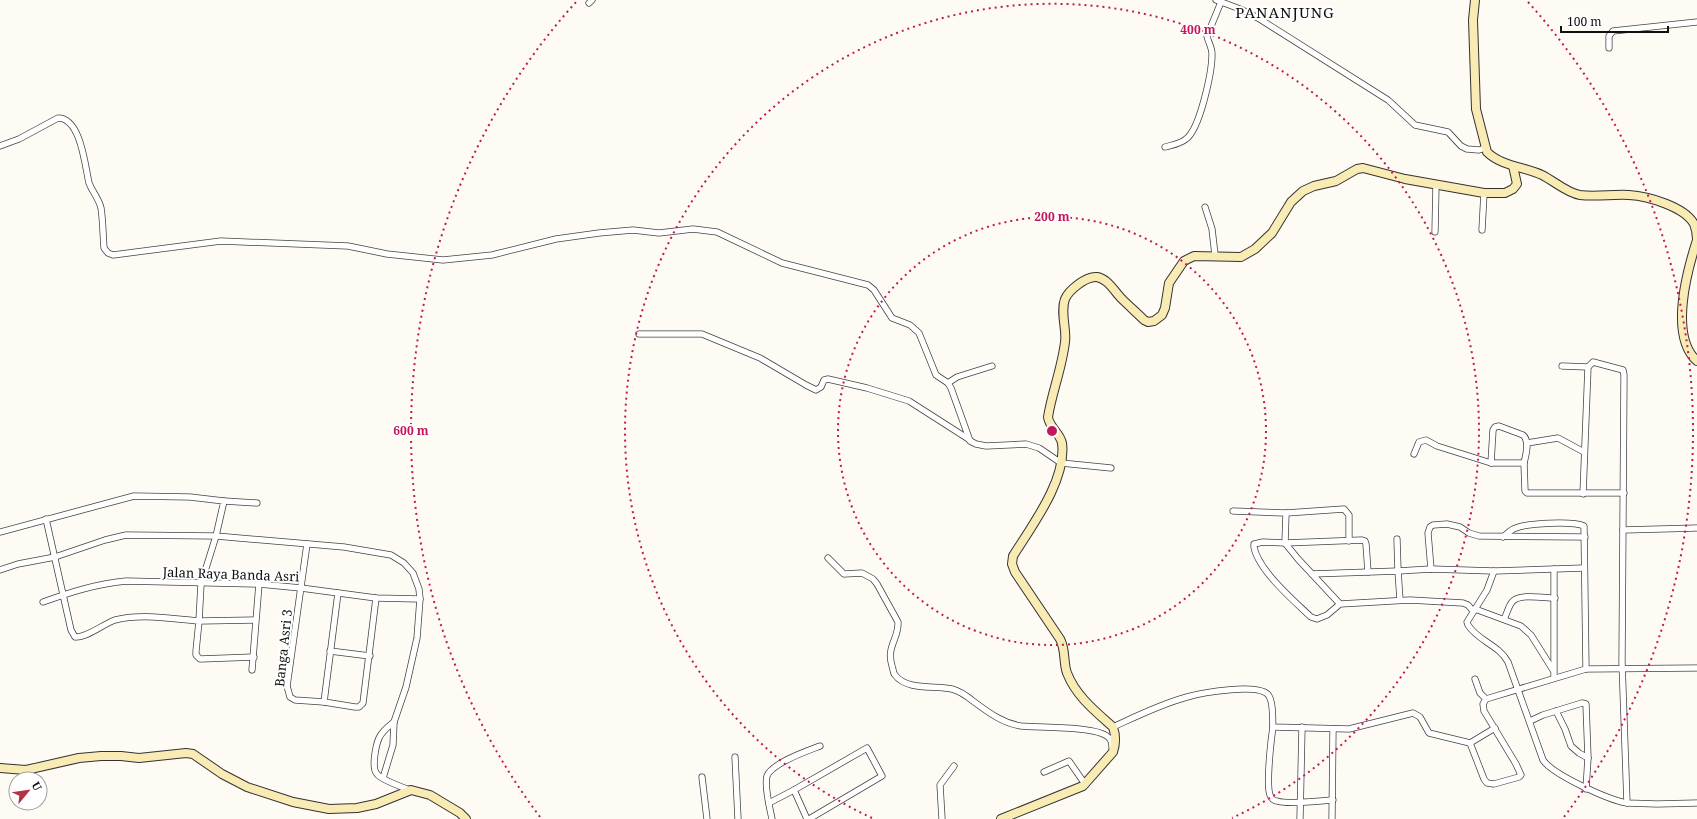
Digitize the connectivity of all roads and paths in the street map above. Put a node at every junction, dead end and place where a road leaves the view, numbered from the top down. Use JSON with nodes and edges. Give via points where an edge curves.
{"nodes":[{"id":1,"x":1476,"y":0,"type":"edge"},
{"id":2,"x":1218,"y":1,"type":"edge"},
{"id":3,"x":1697,"y":22,"type":"edge"},
{"id":4,"x":1609,"y":48,"type":"dead end"},
{"id":5,"x":0,"y":146,"type":"edge"},
{"id":6,"x":1165,"y":147,"type":"dead end"},
{"id":7,"x":1485,"y":148,"type":"junction"},
{"id":8,"x":1513,"y":166,"type":"junction"},
{"id":9,"x":1436,"y":185,"type":"junction"},
{"id":10,"x":1484,"y":193,"type":"junction"},
{"id":11,"x":1205,"y":207,"type":"dead end"},
{"id":12,"x":1482,"y":230,"type":"dead end"},
{"id":13,"x":1435,"y":232,"type":"dead end"},
{"id":14,"x":1697,"y":240,"type":"edge"},
{"id":15,"x":1215,"y":255,"type":"junction"},
{"id":16,"x":639,"y":334,"type":"dead end"},
{"id":17,"x":1697,"y":361,"type":"edge"},
{"id":18,"x":992,"y":366,"type":"dead end"},
{"id":19,"x":1562,"y":366,"type":"dead end"},
{"id":20,"x":1588,"y":367,"type":"junction"},
{"id":21,"x":948,"y":382,"type":"junction"},
{"id":22,"x":970,"y":441,"type":"junction"},
{"id":23,"x":1527,"y":443,"type":"junction"},
{"id":24,"x":1584,"y":452,"type":"junction"},
{"id":25,"x":1414,"y":454,"type":"dead end"},
{"id":26,"x":1061,"y":463,"type":"junction"},
{"id":27,"x":1491,"y":463,"type":"junction"},
{"id":28,"x":1524,"y":463,"type":"junction"},
{"id":29,"x":1112,"y":468,"type":"dead end"},
{"id":30,"x":1624,"y":493,"type":"junction"},
{"id":31,"x":1583,"y":494,"type":"junction"},
{"id":32,"x":224,"y":501,"type":"junction"},
{"id":33,"x":257,"y":503,"type":"dead end"},
{"id":34,"x":1233,"y":511,"type":"dead end"},
{"id":35,"x":1286,"y":513,"type":"junction"},
{"id":36,"x":46,"y":519,"type":"junction"},
{"id":37,"x":1697,"y":528,"type":"edge"},
{"id":38,"x":1623,"y":530,"type":"junction"},
{"id":39,"x":0,"y":532,"type":"edge"},
{"id":40,"x":216,"y":536,"type":"junction"},
{"id":41,"x":1503,"y":537,"type":"junction"},
{"id":42,"x":1585,"y":537,"type":"junction"},
{"id":43,"x":1397,"y":539,"type":"dead end"},
{"id":44,"x":1349,"y":541,"type":"junction"},
{"id":45,"x":1285,"y":543,"type":"junction"},
{"id":46,"x":307,"y":544,"type":"junction"},
{"id":47,"x":55,"y":558,"type":"junction"},
{"id":48,"x":828,"y":558,"type":"dead end"},
{"id":49,"x":1584,"y":568,"type":"junction"},
{"id":50,"x":1431,"y":569,"type":"junction"},
{"id":51,"x":1554,"y":569,"type":"junction"},
{"id":52,"x":0,"y":570,"type":"edge"},
{"id":53,"x":1398,"y":571,"type":"junction"},
{"id":54,"x":1368,"y":572,"type":"junction"},
{"id":55,"x":1494,"y":572,"type":"junction"},
{"id":56,"x":1312,"y":574,"type":"junction"},
{"id":57,"x":201,"y":584,"type":"junction"},
{"id":58,"x":259,"y":584,"type":"junction"},
{"id":59,"x":301,"y":588,"type":"junction"},
{"id":60,"x":338,"y":593,"type":"junction"},
{"id":61,"x":64,"y":594,"type":"junction"},
{"id":62,"x":376,"y":598,"type":"junction"},
{"id":63,"x":1555,"y":598,"type":"junction"},
{"id":64,"x":420,"y":599,"type":"junction"},
{"id":65,"x":1400,"y":600,"type":"junction"},
{"id":66,"x":43,"y":602,"type":"dead end"},
{"id":67,"x":1340,"y":604,"type":"junction"},
{"id":68,"x":1474,"y":610,"type":"junction"},
{"id":69,"x":1504,"y":619,"type":"junction"},
{"id":70,"x":199,"y":620,"type":"junction"},
{"id":71,"x":255,"y":620,"type":"junction"},
{"id":72,"x":330,"y":651,"type":"junction"},
{"id":73,"x":370,"y":656,"type":"junction"},
{"id":74,"x":254,"y":657,"type":"junction"},
{"id":75,"x":1697,"y":668,"type":"edge"},
{"id":76,"x":1586,"y":669,"type":"junction"},
{"id":77,"x":1623,"y":669,"type":"junction"},
{"id":78,"x":252,"y":670,"type":"dead end"},
{"id":79,"x":1553,"y":670,"type":"junction"},
{"id":80,"x":1554,"y":678,"type":"junction"},
{"id":81,"x":1475,"y":679,"type":"dead end"},
{"id":82,"x":1519,"y":690,"type":"junction"},
{"id":83,"x":1486,"y":699,"type":"junction"},
{"id":84,"x":324,"y":702,"type":"junction"},
{"id":85,"x":1556,"y":711,"type":"junction"},
{"id":86,"x":394,"y":722,"type":"junction"},
{"id":87,"x":1530,"y":722,"type":"junction"},
{"id":88,"x":1113,"y":727,"type":"junction"},
{"id":89,"x":1273,"y":727,"type":"junction"},
{"id":90,"x":1302,"y":727,"type":"junction"},
{"id":91,"x":1495,"y":728,"type":"junction"},
{"id":92,"x":1333,"y":729,"type":"junction"},
{"id":93,"x":1470,"y":743,"type":"junction"},
{"id":94,"x":820,"y":746,"type":"dead end"},
{"id":95,"x":1113,"y":752,"type":"junction"},
{"id":96,"x":735,"y":756,"type":"dead end"},
{"id":97,"x":1588,"y":758,"type":"junction"},
{"id":98,"x":954,"y":766,"type":"dead end"},
{"id":99,"x":0,"y":768,"type":"edge"},
{"id":100,"x":1044,"y":772,"type":"dead end"},
{"id":101,"x":702,"y":777,"type":"dead end"},
{"id":102,"x":382,"y":778,"type":"junction"},
{"id":103,"x":1085,"y":784,"type":"junction"},
{"id":104,"x":1586,"y":789,"type":"junction"},
{"id":105,"x":411,"y":790,"type":"junction"},
{"id":106,"x":794,"y":790,"type":"junction"},
{"id":107,"x":1333,"y":800,"type":"junction"},
{"id":108,"x":1300,"y":801,"type":"junction"},
{"id":109,"x":769,"y":803,"type":"junction"},
{"id":110,"x":1627,"y":803,"type":"junction"},
{"id":111,"x":1697,"y":803,"type":"edge"},
{"id":112,"x":466,"y":819,"type":"edge"},
{"id":113,"x":707,"y":819,"type":"edge"},
{"id":114,"x":738,"y":819,"type":"edge"},
{"id":115,"x":772,"y":819,"type":"edge"},
{"id":116,"x":808,"y":819,"type":"edge"},
{"id":117,"x":942,"y":819,"type":"edge"},
{"id":118,"x":1001,"y":819,"type":"edge"},
{"id":119,"x":1300,"y":819,"type":"edge"},
{"id":120,"x":1332,"y":819,"type":"edge"}],
"edges":[{"from":1,"to":7,"type":"street","via":[[1473,20],[1476,109]]},
{"from":2,"to":6,"type":"street","via":[[1207,36],[1212,49],[1211,63],[1198,121],[1186,139]]},
{"from":2,"to":7,"type":"street","via":[[1251,14],[1388,100],[1415,125],[1448,132],[1467,149]]},
{"from":3,"to":4,"type":"street","via":[[1613,31],[1609,36]]},
{"from":5,"to":21,"type":"street","via":[[58,118],[67,120],[81,144],[90,184],[100,207],[104,248],[113,255],[221,241],[348,246],[387,254],[442,260],[492,256],[556,238],[599,233],[633,230],[657,233],[693,229],[714,232],[782,263],[868,284],[892,318],[910,325],[919,333],[936,375]]},
{"from":7,"to":8,"type":"street","via":[[1490,155]]},
{"from":8,"to":10,"type":"street","via":[[1517,184],[1515,187],[1506,193]]},
{"from":8,"to":14,"type":"street","via":[[1523,167],[1580,194],[1645,197],[1676,208],[1693,224]]},
{"from":9,"to":10,"type":"street"},
{"from":9,"to":13,"type":"street"},
{"from":9,"to":15,"type":"street","via":[[1363,168],[1357,169],[1336,181],[1303,191],[1291,202],[1272,233],[1255,249],[1235,258]]},
{"from":10,"to":12,"type":"street"},
{"from":11,"to":15,"type":"street","via":[[1212,229]]},
{"from":14,"to":17,"type":"street","via":[[1683,297],[1683,336],[1686,348]]},
{"from":15,"to":26,"type":"street","via":[[1194,256],[1184,261],[1169,283],[1162,315],[1154,321],[1144,320],[1112,286],[1098,278],[1088,279],[1069,293],[1064,307],[1066,339],[1062,366],[1048,417],[1061,441]]},
{"from":16,"to":22,"type":"street","via":[[702,334],[760,358],[816,390],[828,379],[905,400]]},
{"from":18,"to":21,"type":"street"},
{"from":19,"to":20,"type":"street"},
{"from":20,"to":24,"type":"street"},
{"from":20,"to":30,"type":"street","via":[[1593,362],[1623,370]]},
{"from":21,"to":22,"type":"street"},
{"from":22,"to":26,"type":"street","via":[[986,446],[1026,444],[1039,448]]},
{"from":23,"to":24,"type":"street","via":[[1558,438]]},
{"from":23,"to":27,"type":"street","via":[[1523,435],[1497,426],[1493,430]]},
{"from":23,"to":28,"type":"street"},
{"from":24,"to":31,"type":"street"},
{"from":25,"to":27,"type":"street","via":[[1419,442],[1426,440]]},
{"from":26,"to":29,"type":"street"},
{"from":26,"to":88,"type":"street","via":[[1049,495],[1013,556],[1012,564],[1060,640],[1064,648],[1064,663],[1076,691]]},
{"from":27,"to":28,"type":"street"},
{"from":28,"to":31,"type":"street","via":[[1527,494]]},
{"from":30,"to":31,"type":"street"},
{"from":30,"to":38,"type":"street"},
{"from":32,"to":33,"type":"street"},
{"from":32,"to":36,"type":"street","via":[[190,497],[134,496]]},
{"from":32,"to":40,"type":"street"},
{"from":34,"to":35,"type":"street"},
{"from":35,"to":44,"type":"street","via":[[1344,509],[1349,514]]},
{"from":35,"to":45,"type":"street"},
{"from":36,"to":39,"type":"street"},
{"from":36,"to":47,"type":"street"},
{"from":37,"to":38,"type":"street"},
{"from":38,"to":77,"type":"street"},
{"from":40,"to":46,"type":"street"},
{"from":40,"to":47,"type":"street","via":[[126,536],[105,540]]},
{"from":40,"to":57,"type":"street"},
{"from":41,"to":42,"type":"street"},
{"from":41,"to":42,"type":"street","via":[[1514,528],[1523,525],[1561,524],[1584,526]]},
{"from":41,"to":50,"type":"street","via":[[1479,536],[1447,524],[1433,525],[1428,533]]},
{"from":42,"to":49,"type":"street"},
{"from":43,"to":53,"type":"street"},
{"from":44,"to":45,"type":"street"},
{"from":44,"to":54,"type":"street","via":[[1365,541]]},
{"from":45,"to":56,"type":"street"},
{"from":45,"to":67,"type":"street","via":[[1254,544],[1260,562],[1275,582],[1311,617],[1317,619],[1327,615]]},
{"from":46,"to":59,"type":"street","name":"Banga Asri 3"},
{"from":46,"to":64,"type":"street","via":[[391,556],[404,563],[413,573]]},
{"from":47,"to":52,"type":"street","via":[[18,564]]},
{"from":47,"to":61,"type":"street"},
{"from":48,"to":95,"type":"street","via":[[844,574],[862,573],[877,584],[898,622],[889,657],[895,674],[906,683],[953,689],[992,715],[1020,726],[1084,730],[1104,734],[1110,739]]},
{"from":49,"to":51,"type":"street"},
{"from":49,"to":76,"type":"street"},
{"from":50,"to":53,"type":"street"},
{"from":50,"to":55,"type":"street"},
{"from":51,"to":55,"type":"street"},
{"from":51,"to":63,"type":"street"},
{"from":53,"to":54,"type":"street"},
{"from":53,"to":65,"type":"street"},
{"from":54,"to":56,"type":"street"},
{"from":55,"to":68,"type":"street"},
{"from":56,"to":67,"type":"street"},
{"from":57,"to":58,"type":"street","name":"Jalan Raya Banda Asri"},
{"from":57,"to":61,"type":"street","name":"Jalan Raya Banda Asri","via":[[110,582]]},
{"from":57,"to":70,"type":"street"},
{"from":58,"to":59,"type":"street","name":"Jalan Raya Banda Asri"},
{"from":58,"to":71,"type":"street"},
{"from":59,"to":60,"type":"street","name":"Jalan Raya Banda Asri"},
{"from":59,"to":84,"type":"street","name":"Banga Asri 3","via":[[288,692],[295,700]]},
{"from":60,"to":62,"type":"street","name":"Jalan Raya Banda Asri"},
{"from":60,"to":72,"type":"street"},
{"from":61,"to":66,"type":"street","name":"Jalan Raya Banda Asri"},
{"from":61,"to":70,"type":"street","via":[[71,630],[75,637],[115,620],[136,617]]},
{"from":62,"to":64,"type":"street","name":"Jalan Raya Banda Asri"},
{"from":62,"to":73,"type":"street","name":"Banga Asri 3"},
{"from":63,"to":69,"type":"street","via":[[1516,598]]},
{"from":63,"to":79,"type":"street"},
{"from":64,"to":86,"type":"street","via":[[414,652]]},
{"from":65,"to":67,"type":"street"},
{"from":65,"to":68,"type":"street","via":[[1463,603]]},
{"from":68,"to":69,"type":"street"},
{"from":68,"to":82,"type":"street","via":[[1467,622],[1469,628],[1503,653]]},
{"from":69,"to":79,"type":"street","via":[[1521,626],[1531,635]]},
{"from":70,"to":71,"type":"street"},
{"from":70,"to":74,"type":"street","via":[[196,651],[200,659]]},
{"from":71,"to":74,"type":"street"},
{"from":72,"to":73,"type":"street"},
{"from":72,"to":84,"type":"street"},
{"from":73,"to":84,"type":"street","name":"Banga Asri 3","via":[[362,705],[355,707]]},
{"from":74,"to":78,"type":"street"},
{"from":75,"to":77,"type":"street"},
{"from":76,"to":77,"type":"street"},
{"from":76,"to":80,"type":"street"},
{"from":77,"to":110,"type":"street"},
{"from":79,"to":80,"type":"street"},
{"from":80,"to":82,"type":"street"},
{"from":81,"to":83,"type":"street","via":[[1480,693]]},
{"from":82,"to":83,"type":"street"},
{"from":82,"to":87,"type":"street"},
{"from":83,"to":91,"type":"street","via":[[1483,704],[1484,711]]},
{"from":85,"to":87,"type":"street","via":[[1543,714]]},
{"from":85,"to":97,"type":"street","via":[[1571,746]]},
{"from":85,"to":97,"type":"street","via":[[1586,704]]},
{"from":86,"to":102,"type":"street","via":[[393,744]]},
{"from":86,"to":102,"type":"street","via":[[379,738],[375,753],[374,769]]},
{"from":87,"to":104,"type":"street","via":[[1545,763]]},
{"from":88,"to":89,"type":"street","via":[[1187,697],[1252,689],[1265,692],[1270,697]]},
{"from":88,"to":95,"type":"street","via":[[1116,735]]},
{"from":89,"to":90,"type":"street"},
{"from":89,"to":108,"type":"street","via":[[1270,746],[1271,796],[1276,801]]},
{"from":90,"to":92,"type":"street"},
{"from":90,"to":108,"type":"street"},
{"from":91,"to":93,"type":"street"},
{"from":91,"to":93,"type":"street","via":[[1521,776],[1494,784],[1487,783]]},
{"from":92,"to":93,"type":"street","via":[[1349,728],[1413,713],[1420,717],[1428,732]]},
{"from":92,"to":107,"type":"street"},
{"from":94,"to":109,"type":"street","via":[[780,763],[769,772],[766,777]]},
{"from":95,"to":103,"type":"street"},
{"from":96,"to":114,"type":"street"},
{"from":97,"to":104,"type":"street"},
{"from":98,"to":117,"type":"street","via":[[940,785]]},
{"from":99,"to":105,"type":"street","via":[[26,770],[79,758],[139,758],[186,753],[193,754],[222,774],[247,786],[293,802],[328,809],[357,808],[376,804]]},
{"from":100,"to":103,"type":"street","via":[[1069,761]]},
{"from":101,"to":113,"type":"street"},
{"from":102,"to":105,"type":"street"},
{"from":103,"to":118,"type":"street"},
{"from":104,"to":110,"type":"street"},
{"from":105,"to":112,"type":"street","via":[[430,795]]},
{"from":106,"to":109,"type":"street"},
{"from":106,"to":116,"type":"street"},
{"from":106,"to":116,"type":"street","via":[[867,748],[882,776]]},
{"from":107,"to":108,"type":"street"},
{"from":107,"to":120,"type":"street"},
{"from":108,"to":119,"type":"street"},
{"from":109,"to":115,"type":"street"},
{"from":110,"to":111,"type":"street"}]}
